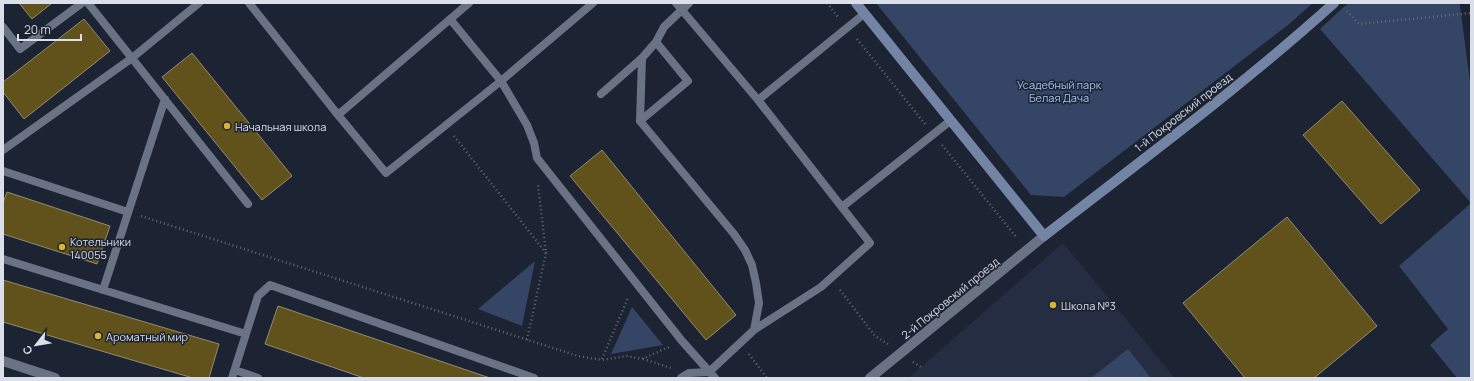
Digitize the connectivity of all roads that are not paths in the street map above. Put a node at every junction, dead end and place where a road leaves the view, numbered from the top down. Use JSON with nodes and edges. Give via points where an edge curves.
{"nodes":[{"id":1,"x":82,"y":3,"type":"edge"},
{"id":2,"x":88,"y":3,"type":"edge"},
{"id":3,"x":199,"y":3,"type":"edge"},
{"id":4,"x":249,"y":3,"type":"edge"},
{"id":5,"x":469,"y":3,"type":"edge"},
{"id":6,"x":593,"y":3,"type":"edge"},
{"id":7,"x":689,"y":3,"type":"edge"},
{"id":8,"x":856,"y":3,"type":"edge"},
{"id":9,"x":1334,"y":3,"type":"edge"},
{"id":10,"x":678,"y":6,"type":"edge"},
{"id":11,"x":864,"y":14,"type":"junction"},
{"id":12,"x":450,"y":19,"type":"junction"},
{"id":13,"x":3,"y":27,"type":"edge"},
{"id":14,"x":656,"y":42,"type":"junction"},
{"id":15,"x":132,"y":58,"type":"junction"},
{"id":16,"x":642,"y":58,"type":"junction"},
{"id":17,"x":501,"y":81,"type":"junction"},
{"id":18,"x":601,"y":94,"type":"dead end"},
{"id":19,"x":165,"y":99,"type":"junction"},
{"id":20,"x":758,"y":100,"type":"junction"},
{"id":21,"x":338,"y":115,"type":"junction"},
{"id":22,"x":640,"y":121,"type":"junction"},
{"id":23,"x":950,"y":121,"type":"junction"},
{"id":24,"x":3,"y":150,"type":"edge"},
{"id":25,"x":3,"y":171,"type":"edge"},
{"id":26,"x":248,"y":204,"type":"dead end"},
{"id":27,"x":842,"y":208,"type":"junction"},
{"id":28,"x":128,"y":212,"type":"junction"},
{"id":29,"x":1044,"y":236,"type":"junction"},
{"id":30,"x":3,"y":259,"type":"edge"},
{"id":31,"x":103,"y":290,"type":"junction"},
{"id":32,"x":754,"y":330,"type":"junction"},
{"id":33,"x":246,"y":334,"type":"junction"},
{"id":34,"x":3,"y":361,"type":"edge"},
{"id":35,"x":234,"y":374,"type":"edge"},
{"id":36,"x":712,"y":375,"type":"edge"},
{"id":37,"x":55,"y":378,"type":"edge"},
{"id":38,"x":258,"y":378,"type":"edge"},
{"id":39,"x":534,"y":378,"type":"edge"},
{"id":40,"x":681,"y":378,"type":"edge"},
{"id":41,"x":870,"y":378,"type":"edge"}],
"edges":[{"from":1,"to":13,"type":"lane","via":[[20,49]]},
{"from":2,"to":15,"type":"lane"},
{"from":3,"to":15,"type":"lane"},
{"from":4,"to":21,"type":"lane"},
{"from":5,"to":12,"type":"lane"},
{"from":6,"to":17,"type":"lane"},
{"from":7,"to":10,"type":"lane"},
{"from":8,"to":11,"type":"street"},
{"from":9,"to":29,"type":"street","name":"1-й Покровский проезд","via":[[1229,91]]},
{"from":10,"to":14,"type":"lane"},
{"from":10,"to":20,"type":"lane"},
{"from":11,"to":20,"type":"lane"},
{"from":11,"to":23,"type":"street"},
{"from":12,"to":17,"type":"lane"},
{"from":12,"to":21,"type":"lane"},
{"from":14,"to":16,"type":"lane"},
{"from":14,"to":22,"type":"lane","via":[[688,81]]},
{"from":15,"to":19,"type":"lane"},
{"from":15,"to":24,"type":"lane"},
{"from":16,"to":18,"type":"lane"},
{"from":16,"to":22,"type":"lane"},
{"from":17,"to":21,"type":"lane","via":[[386,173]]},
{"from":17,"to":36,"type":"lane","via":[[527,126],[537,158],[682,341]]},
{"from":19,"to":26,"type":"lane"},
{"from":19,"to":28,"type":"lane"},
{"from":20,"to":27,"type":"lane"},
{"from":22,"to":32,"type":"lane","via":[[745,250],[752,265],[759,304]]},
{"from":23,"to":27,"type":"lane"},
{"from":23,"to":29,"type":"street"},
{"from":25,"to":28,"type":"lane"},
{"from":27,"to":32,"type":"lane","via":[[870,243],[821,287]]},
{"from":28,"to":31,"type":"lane"},
{"from":29,"to":41,"type":"street","name":"2-й Покровский проезд"},
{"from":30,"to":31,"type":"lane"},
{"from":31,"to":33,"type":"lane"},
{"from":32,"to":36,"type":"lane"},
{"from":33,"to":35,"type":"lane"},
{"from":33,"to":39,"type":"lane","via":[[258,296],[270,285]]},
{"from":34,"to":37,"type":"street"},
{"from":35,"to":38,"type":"lane"},
{"from":36,"to":40,"type":"lane","via":[[689,373]]}]}
